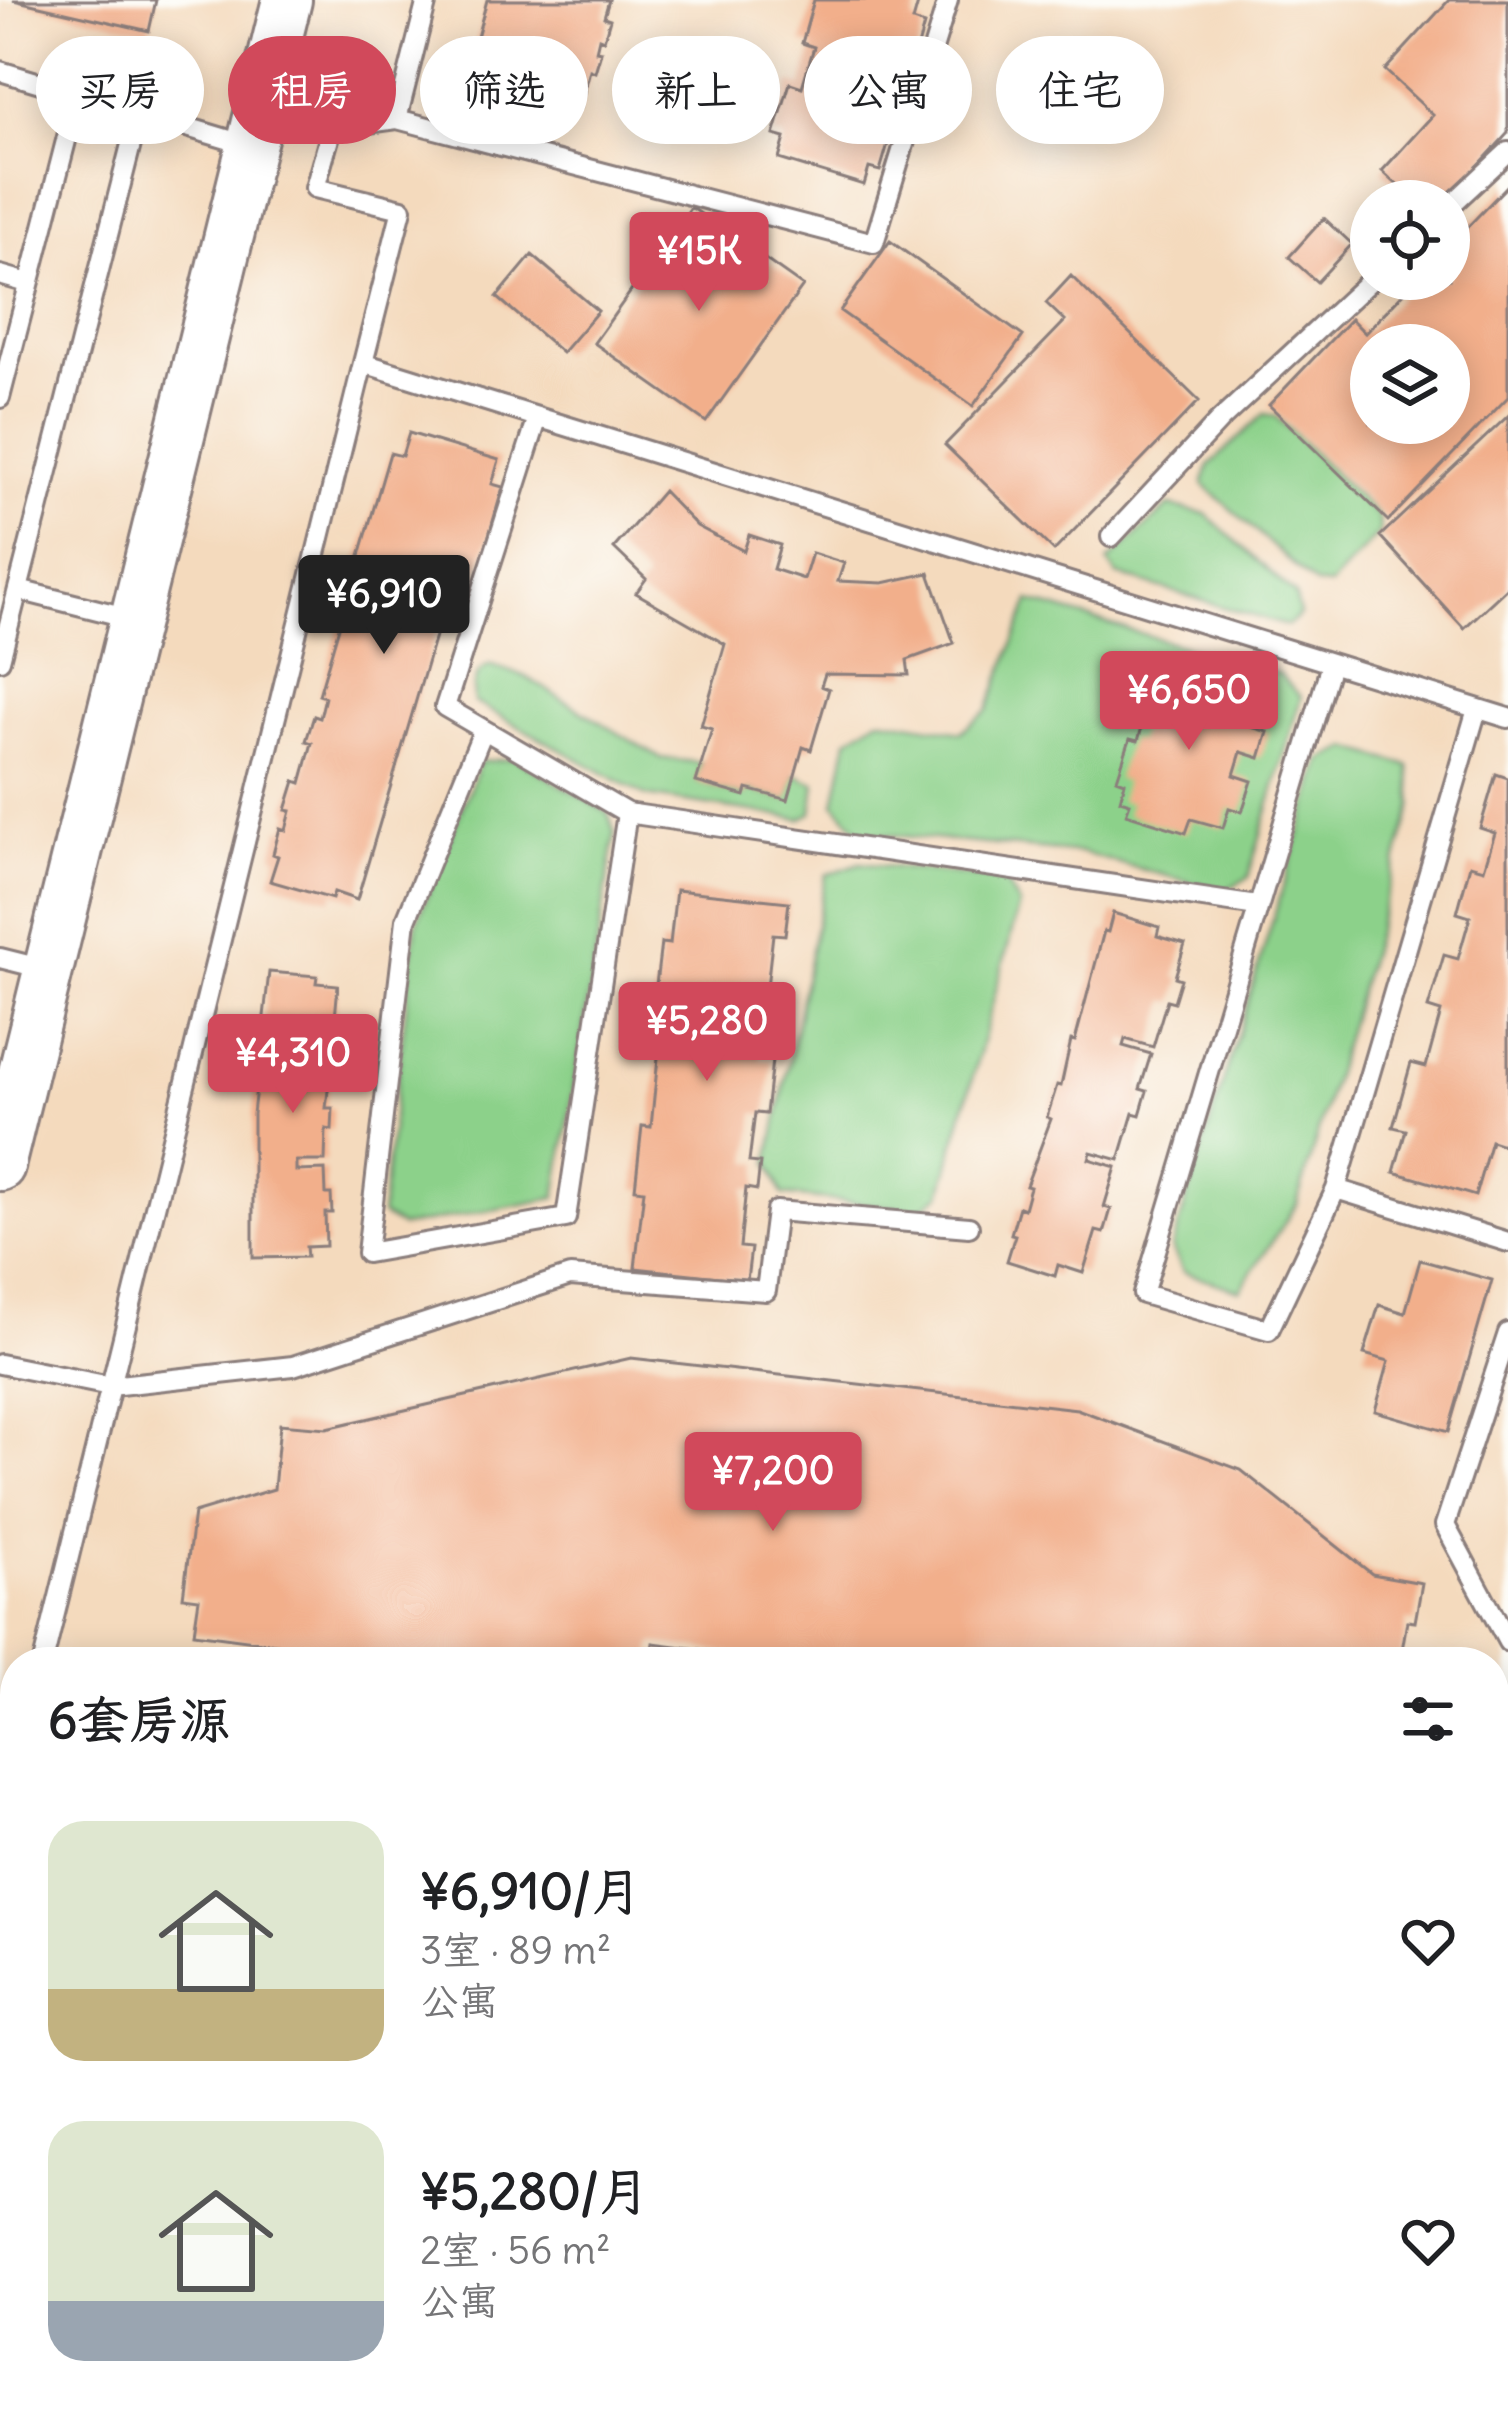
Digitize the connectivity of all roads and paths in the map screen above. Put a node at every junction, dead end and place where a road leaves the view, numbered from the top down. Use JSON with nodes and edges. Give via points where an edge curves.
{"nodes":[{"id":1,"x":287,"y":0,"type":"edge"},
{"id":2,"x":427,"y":0,"type":"edge"},
{"id":3,"x":948,"y":0,"type":"edge"},
{"id":4,"x":278,"y":36,"type":"edge"},
{"id":5,"x":0,"y":71,"type":"edge"},
{"id":6,"x":36,"y":82,"type":"edge"},
{"id":7,"x":397,"y":119,"type":"joint"},
{"id":8,"x":65,"y":144,"type":"edge"},
{"id":9,"x":131,"y":144,"type":"edge"},
{"id":10,"x":250,"y":144,"type":"edge"},
{"id":11,"x":327,"y":144,"type":"edge"},
{"id":12,"x":1508,"y":152,"type":"edge"},
{"id":13,"x":1470,"y":187,"type":"edge"},
{"id":14,"x":0,"y":275,"type":"edge"},
{"id":15,"x":28,"y":284,"type":"junction"},
{"id":16,"x":1350,"y":299,"type":"edge"},
{"id":17,"x":363,"y":363,"type":"junction"},
{"id":18,"x":0,"y":398,"type":"edge"},
{"id":19,"x":538,"y":417,"type":"junction"},
{"id":20,"x":1111,"y":536,"type":"dead end"},
{"id":21,"x":18,"y":590,"type":"junction"},
{"id":22,"x":134,"y":619,"type":"junction"},
{"id":23,"x":0,"y":660,"type":"edge"},
{"id":24,"x":1331,"y":664,"type":"junction"},
{"id":25,"x":1477,"y":709,"type":"junction"},
{"id":26,"x":1508,"y":718,"type":"edge"},
{"id":27,"x":484,"y":730,"type":"junction"},
{"id":28,"x":627,"y":813,"type":"junction"},
{"id":29,"x":1258,"y":906,"type":"junction"},
{"id":30,"x":0,"y":958,"type":"edge"},
{"id":31,"x":48,"y":970,"type":"junction"},
{"id":32,"x":0,"y":1166,"type":"edge"},
{"id":33,"x":1336,"y":1189,"type":"junction"},
{"id":34,"x":969,"y":1227,"type":"dead end"},
{"id":35,"x":1508,"y":1241,"type":"edge"},
{"id":36,"x":1508,"y":1333,"type":"edge"},
{"id":37,"x":0,"y":1364,"type":"edge"},
{"id":38,"x":110,"y":1386,"type":"junction"},
{"id":39,"x":1508,"y":1642,"type":"edge"},
{"id":40,"x":47,"y":1647,"type":"edge"}],
"edges":[{"from":1,"to":4,"type":"street"},
{"from":2,"to":7,"type":"lane"},
{"from":3,"to":7,"type":"lane","via":[[874,243]]},
{"from":5,"to":6,"type":"lane"},
{"from":8,"to":15,"type":"lane"},
{"from":9,"to":21,"type":"lane"},
{"from":10,"to":22,"type":"street"},
{"from":11,"to":17,"type":"lane","via":[[315,188],[402,209]]},
{"from":12,"to":13,"type":"lane"},
{"from":14,"to":15,"type":"lane"},
{"from":15,"to":18,"type":"lane"},
{"from":16,"to":20,"type":"lane"},
{"from":17,"to":19,"type":"lane"},
{"from":17,"to":38,"type":"lane"},
{"from":19,"to":24,"type":"lane"},
{"from":19,"to":27,"type":"lane","via":[[445,707]]},
{"from":21,"to":22,"type":"lane"},
{"from":21,"to":23,"type":"lane"},
{"from":22,"to":31,"type":"street"},
{"from":24,"to":25,"type":"lane"},
{"from":24,"to":29,"type":"lane"},
{"from":25,"to":26,"type":"lane"},
{"from":25,"to":33,"type":"lane"},
{"from":27,"to":28,"type":"lane"},
{"from":27,"to":28,"type":"lane","via":[[406,920],[367,1253],[566,1218]]},
{"from":28,"to":29,"type":"lane"},
{"from":29,"to":33,"type":"lane","via":[[1143,1294],[1270,1330]]},
{"from":30,"to":31,"type":"lane"},
{"from":31,"to":32,"type":"street"},
{"from":33,"to":35,"type":"lane"},
{"from":34,"to":38,"type":"lane","via":[[776,1210],[766,1292],[570,1276],[293,1366]]},
{"from":36,"to":39,"type":"lane","via":[[1445,1525]]},
{"from":37,"to":38,"type":"lane"},
{"from":38,"to":40,"type":"lane"}]}
